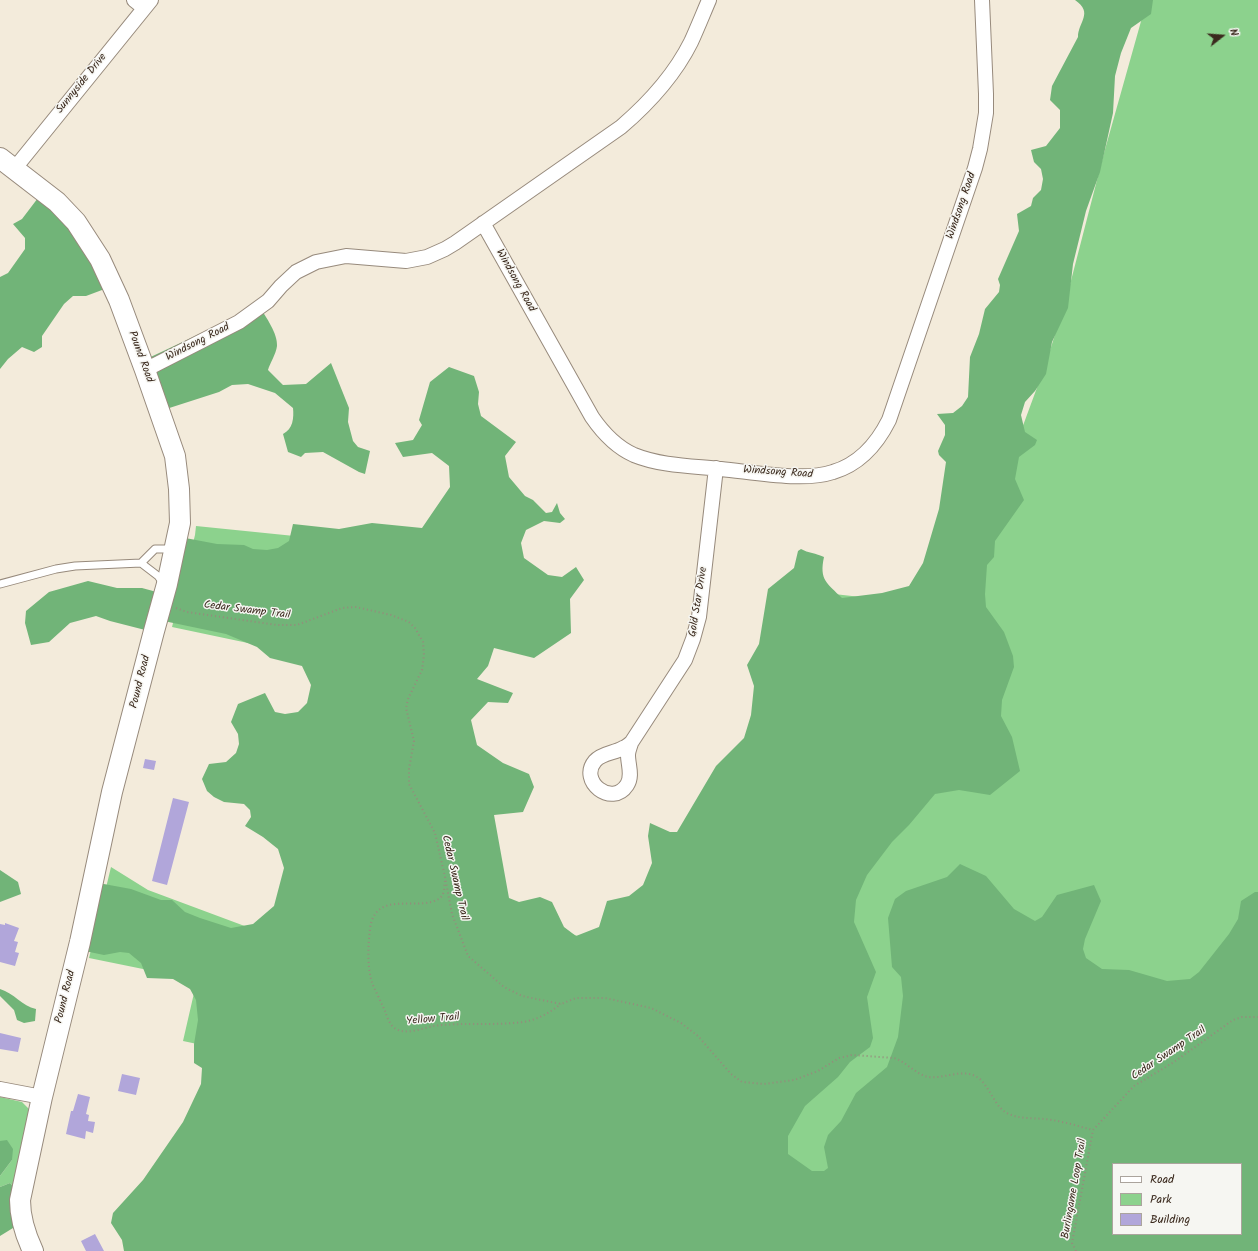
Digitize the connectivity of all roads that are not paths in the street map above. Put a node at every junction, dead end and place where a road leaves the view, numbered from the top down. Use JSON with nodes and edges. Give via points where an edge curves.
{"nodes":[{"id":1,"x":709,"y":0,"type":"edge"},
{"id":2,"x":982,"y":0,"type":"edge"},
{"id":3,"x":143,"y":3,"type":"edge"},
{"id":4,"x":7,"y":163,"type":"edge"},
{"id":5,"x":483,"y":223,"type":"junction"},
{"id":6,"x":145,"y":370,"type":"junction"},
{"id":7,"x":716,"y":468,"type":"junction"},
{"id":8,"x":174,"y":549,"type":"junction"},
{"id":9,"x":141,"y":563,"type":"junction"},
{"id":10,"x":0,"y":584,"type":"edge"},
{"id":11,"x":164,"y":596,"type":"junction"},
{"id":12,"x":631,"y":743,"type":"dead end"},
{"id":13,"x":0,"y":1088,"type":"edge"},
{"id":14,"x":42,"y":1097,"type":"junction"},
{"id":15,"x":33,"y":1251,"type":"edge"}],
"edges":[{"from":1,"to":5,"type":"street","name":"Windsong Road","via":[[685,53],[669,77],[642,108],[621,127]]},
{"from":2,"to":7,"type":"street","name":"Windsong Road","via":[[986,113],[980,149],[883,432],[867,453],[845,468],[826,474],[806,477]]},
{"from":3,"to":4,"type":"street","name":"Sunnyside Drive"},
{"from":4,"to":6,"type":"street","name":"Pound Road","via":[[57,202],[90,241],[119,300]]},
{"from":5,"to":6,"type":"street","name":"Windsong Road","via":[[445,249],[427,257],[396,261],[346,256],[316,262],[292,276],[268,301],[239,322]]},
{"from":5,"to":7,"type":"street","name":"Windsong Road","via":[[592,417],[605,434],[623,449],[644,458]]},
{"from":6,"to":8,"type":"street","name":"Pound Road","via":[[175,456],[180,523]]},
{"from":7,"to":12,"type":"street","name":"Gold Star Drive","via":[[699,617],[690,650]]},
{"from":8,"to":9,"type":"lane","via":[[155,549]]},
{"from":8,"to":11,"type":"street","name":"Pound Road"},
{"from":9,"to":10,"type":"lane","via":[[75,566]]},
{"from":9,"to":11,"type":"lane","via":[[158,576]]},
{"from":11,"to":14,"type":"street","name":"Pound Road","via":[[112,792],[80,942]]},
{"from":13,"to":14,"type":"street"},
{"from":14,"to":15,"type":"street","name":"Pound Road","via":[[20,1200],[23,1227]]}]}
